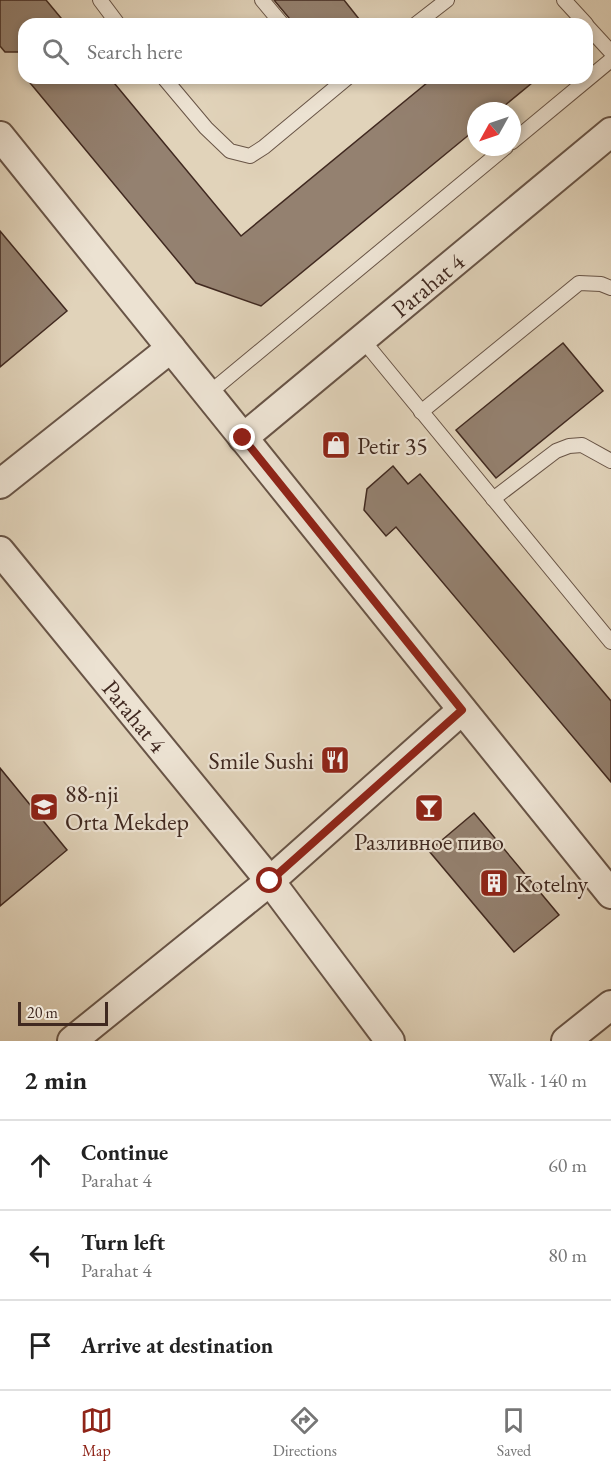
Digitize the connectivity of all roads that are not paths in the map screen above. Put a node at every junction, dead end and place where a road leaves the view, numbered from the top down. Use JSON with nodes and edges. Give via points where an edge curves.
{"nodes":[{"id":1,"x":100,"y":0,"type":"edge"},
{"id":2,"x":262,"y":0,"type":"edge"},
{"id":3,"x":446,"y":0,"type":"edge"},
{"id":4,"x":564,"y":0,"type":"edge"},
{"id":5,"x":114,"y":18,"type":"edge"},
{"id":6,"x":277,"y":18,"type":"edge"},
{"id":7,"x":424,"y":18,"type":"edge"},
{"id":8,"x":580,"y":18,"type":"edge"},
{"id":9,"x":593,"y":33,"type":"edge"},
{"id":10,"x":611,"y":52,"type":"edge"},
{"id":11,"x":611,"y":60,"type":"edge"},
{"id":12,"x":593,"y":75,"type":"edge"},
{"id":13,"x":169,"y":84,"type":"edge"},
{"id":14,"x":335,"y":84,"type":"edge"},
{"id":15,"x":582,"y":84,"type":"edge"},
{"id":16,"x":611,"y":132,"type":"edge"},
{"id":17,"x":521,"y":135,"type":"edge"},
{"id":18,"x":0,"y":136,"type":"edge"},
{"id":19,"x":495,"y":156,"type":"edge"},
{"id":20,"x":611,"y":288,"type":"edge"},
{"id":21,"x":362,"y":339,"type":"junction"},
{"id":22,"x":171,"y":348,"type":"junction"},
{"id":23,"x":208,"y":394,"type":"junction"},
{"id":24,"x":421,"y":412,"type":"junction"},
{"id":25,"x":243,"y":438,"type":"junction"},
{"id":26,"x":611,"y":461,"type":"edge"},
{"id":27,"x":0,"y":484,"type":"edge"},
{"id":28,"x":493,"y":499,"type":"junction"},
{"id":29,"x":0,"y":551,"type":"edge"},
{"id":30,"x":611,"y":642,"type":"edge"},
{"id":31,"x":462,"y":710,"type":"junction"},
{"id":32,"x":270,"y":881,"type":"junction"},
{"id":33,"x":611,"y":894,"type":"edge"},
{"id":34,"x":611,"y":1005,"type":"edge"},
{"id":35,"x":72,"y":1041,"type":"edge"},
{"id":36,"x":390,"y":1041,"type":"edge"},
{"id":37,"x":566,"y":1041,"type":"edge"}],
"edges":[{"from":1,"to":5,"type":"lane"},
{"from":2,"to":6,"type":"lane"},
{"from":3,"to":7,"type":"lane"},
{"from":4,"to":8,"type":"lane"},
{"from":9,"to":10,"type":"lane"},
{"from":11,"to":12,"type":"lane"},
{"from":13,"to":14,"type":"lane","via":[[230,151],[250,156]]},
{"from":15,"to":17,"type":"lane"},
{"from":16,"to":21,"type":"street","name":"Parahat 4"},
{"from":18,"to":22,"type":"street"},
{"from":19,"to":23,"type":"lane"},
{"from":20,"to":24,"type":"lane","via":[[579,282]]},
{"from":21,"to":24,"type":"lane"},
{"from":21,"to":25,"type":"street","name":"Parahat 4"},
{"from":22,"to":23,"type":"street"},
{"from":22,"to":27,"type":"street"},
{"from":23,"to":25,"type":"street"},
{"from":24,"to":28,"type":"lane"},
{"from":25,"to":31,"type":"street"},
{"from":26,"to":28,"type":"lane","via":[[582,445],[562,448]]},
{"from":28,"to":30,"type":"lane"},
{"from":29,"to":32,"type":"street","name":"Parahat 4"},
{"from":31,"to":32,"type":"street"},
{"from":31,"to":33,"type":"street"},
{"from":32,"to":35,"type":"street"},
{"from":32,"to":36,"type":"street","name":"Parahat 4"},
{"from":34,"to":37,"type":"street"}]}
